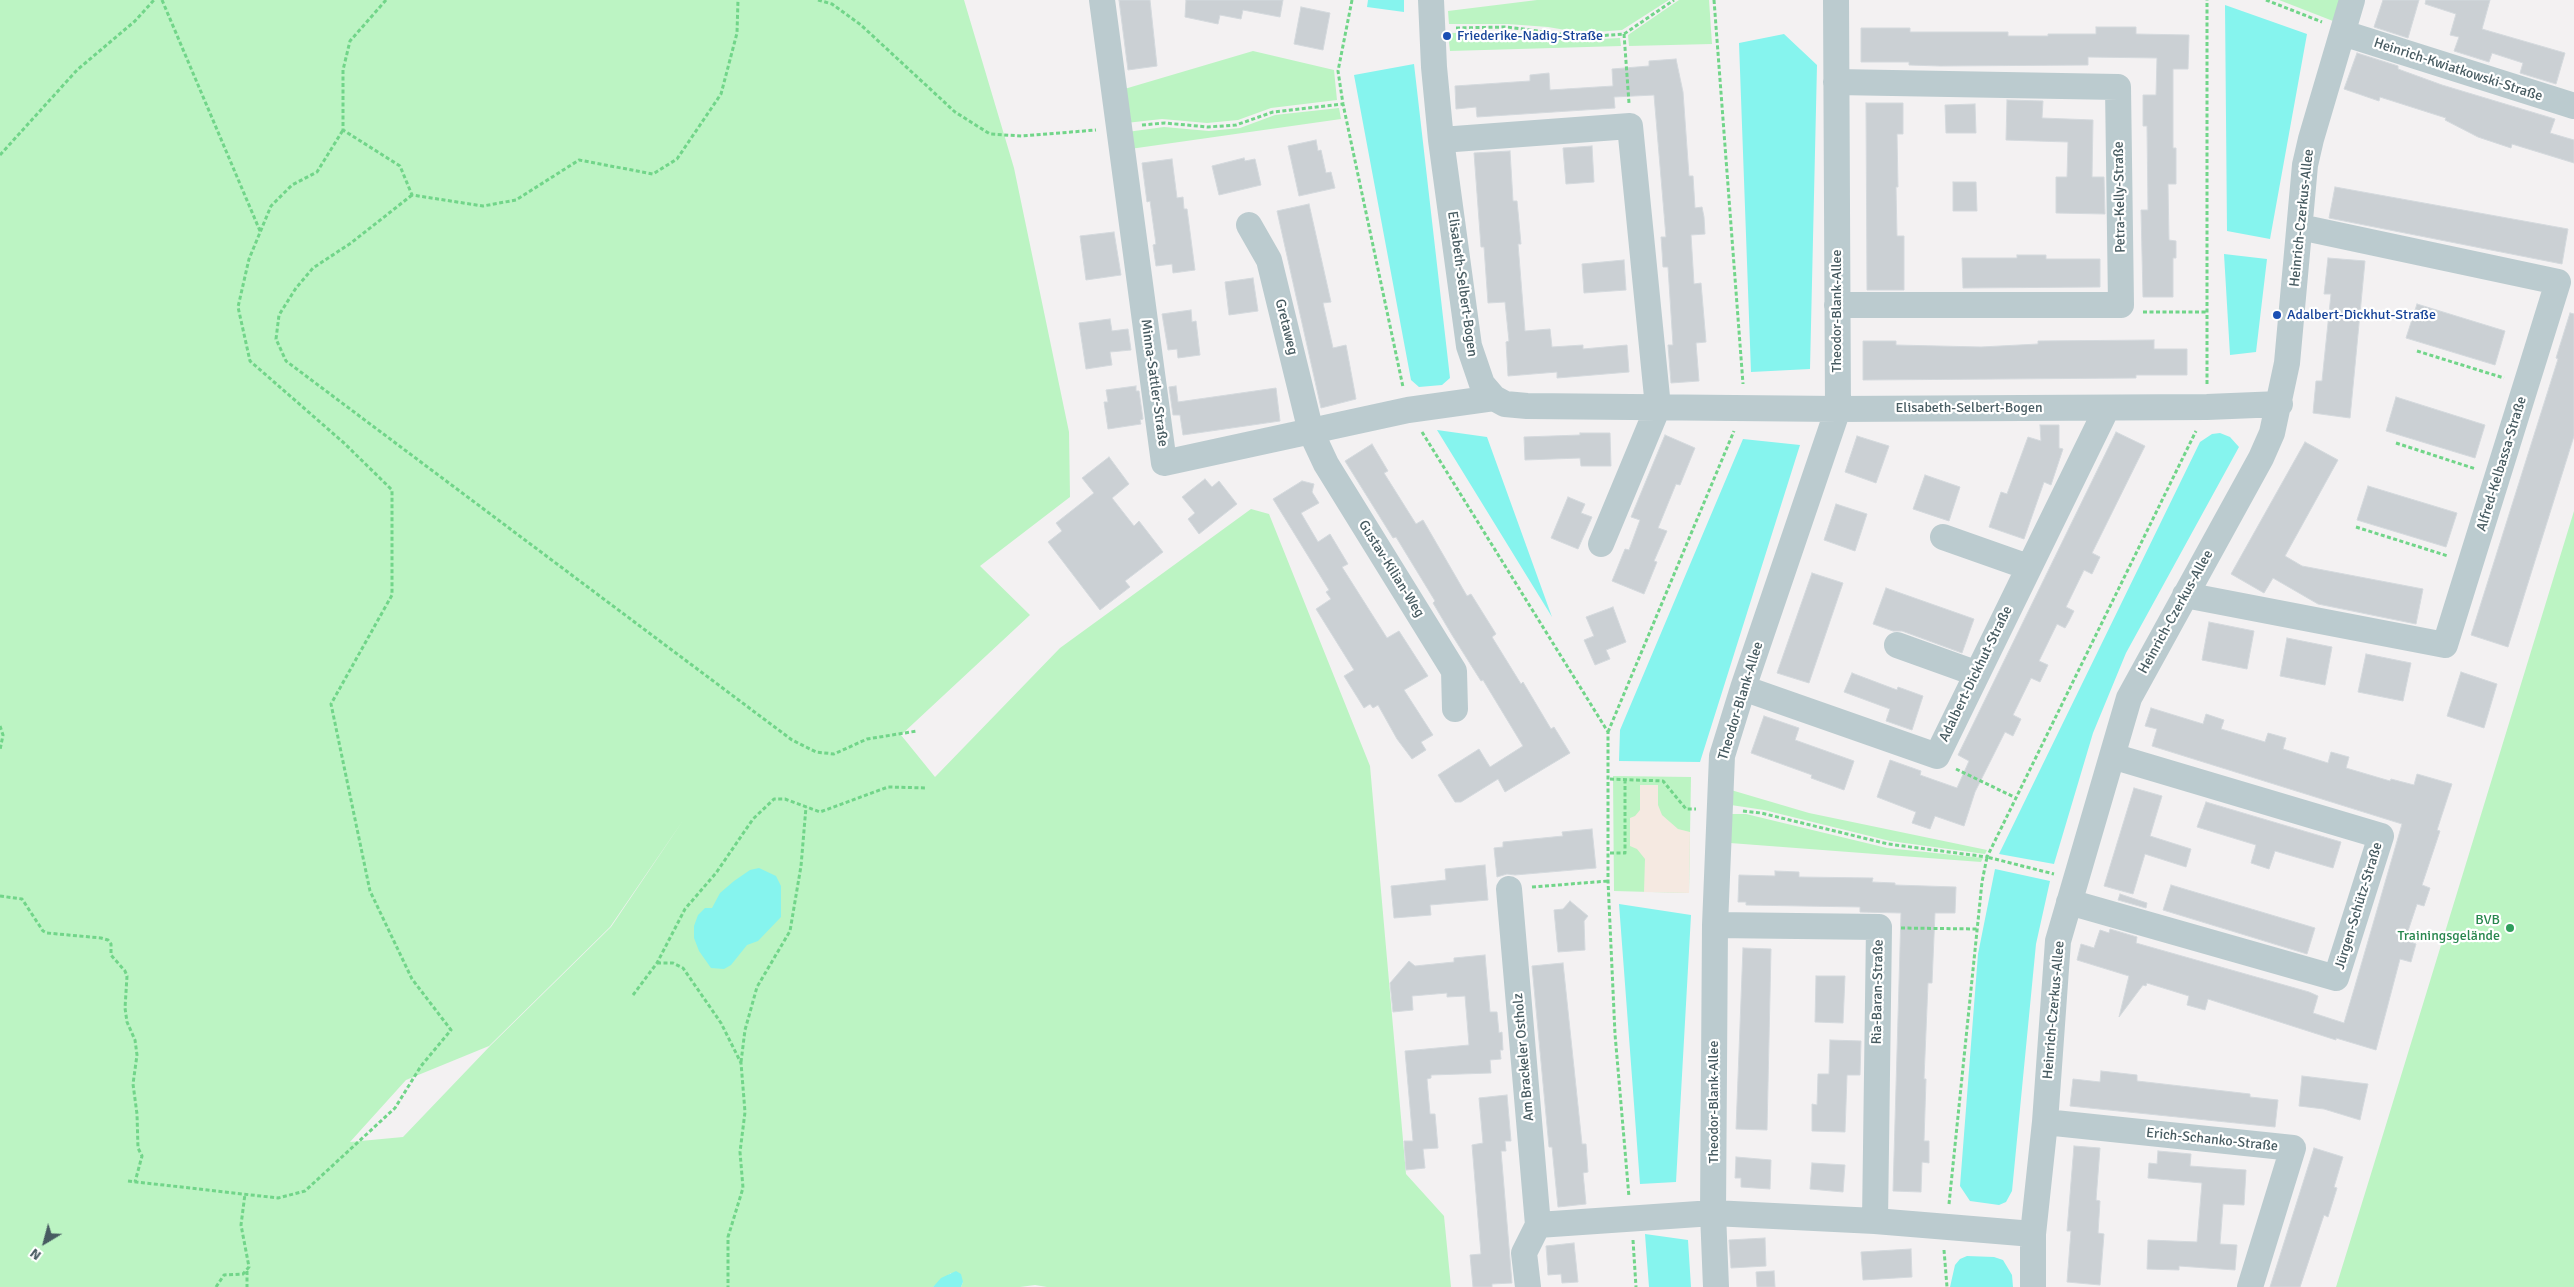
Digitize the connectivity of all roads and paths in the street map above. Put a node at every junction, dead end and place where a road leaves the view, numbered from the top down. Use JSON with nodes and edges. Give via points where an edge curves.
{"nodes":[{"id":1,"x":154,"y":0,"type":"edge"},
{"id":2,"x":162,"y":0,"type":"edge"},
{"id":3,"x":386,"y":0,"type":"edge"},
{"id":4,"x":738,"y":0,"type":"edge"},
{"id":5,"x":818,"y":0,"type":"edge"},
{"id":6,"x":1102,"y":0,"type":"edge"},
{"id":7,"x":1352,"y":0,"type":"edge"},
{"id":8,"x":1432,"y":0,"type":"edge"},
{"id":9,"x":1674,"y":0,"type":"edge"},
{"id":10,"x":1714,"y":0,"type":"edge"},
{"id":11,"x":1836,"y":0,"type":"edge"},
{"id":12,"x":2266,"y":0,"type":"edge"},
{"id":13,"x":2352,"y":0,"type":"edge"},
{"id":14,"x":1431,"y":30,"type":"junction"},
{"id":15,"x":2343,"y":33,"type":"junction"},
{"id":16,"x":1624,"y":34,"type":"junction"},
{"id":17,"x":1836,"y":82,"type":"junction"},
{"id":18,"x":1343,"y":104,"type":"junction"},
{"id":19,"x":2574,"y":106,"type":"edge"},
{"id":20,"x":1630,"y":126,"type":"junction"},
{"id":21,"x":1119,"y":128,"type":"junction"},
{"id":22,"x":343,"y":130,"type":"junction"},
{"id":23,"x":1441,"y":140,"type":"junction"},
{"id":24,"x":0,"y":155,"type":"edge"},
{"id":25,"x":412,"y":194,"type":"junction"},
{"id":26,"x":1249,"y":225,"type":"dead end"},
{"id":27,"x":2300,"y":227,"type":"junction"},
{"id":28,"x":260,"y":231,"type":"junction"},
{"id":29,"x":1837,"y":305,"type":"junction"},
{"id":30,"x":2122,"y":305,"type":"junction"},
{"id":31,"x":2207,"y":312,"type":"dead end"},
{"id":32,"x":2417,"y":351,"type":"dead end"},
{"id":33,"x":2526,"y":385,"type":"junction"},
{"id":34,"x":1494,"y":398,"type":"junction"},
{"id":35,"x":2280,"y":404,"type":"junction"},
{"id":36,"x":1658,"y":407,"type":"junction"},
{"id":37,"x":1744,"y":407,"type":"junction"},
{"id":38,"x":2107,"y":408,"type":"junction"},
{"id":39,"x":1838,"y":409,"type":"junction"},
{"id":40,"x":1408,"y":410,"type":"junction"},
{"id":41,"x":1311,"y":432,"type":"junction"},
{"id":42,"x":2396,"y":443,"type":"dead end"},
{"id":43,"x":2498,"y":476,"type":"junction"},
{"id":44,"x":2356,"y":528,"type":"dead end"},
{"id":45,"x":1943,"y":537,"type":"dead end"},
{"id":46,"x":1601,"y":544,"type":"dead end"},
{"id":47,"x":2470,"y":563,"type":"junction"},
{"id":48,"x":2028,"y":567,"type":"junction"},
{"id":49,"x":2185,"y":594,"type":"junction"},
{"id":50,"x":1897,"y":645,"type":"dead end"},
{"id":51,"x":1975,"y":673,"type":"junction"},
{"id":52,"x":1743,"y":688,"type":"junction"},
{"id":53,"x":1455,"y":709,"type":"dead end"},
{"id":54,"x":0,"y":726,"type":"edge"},
{"id":55,"x":917,"y":731,"type":"dead end"},
{"id":56,"x":1608,"y":732,"type":"junction"},
{"id":57,"x":0,"y":750,"type":"edge"},
{"id":58,"x":1937,"y":756,"type":"junction"},
{"id":59,"x":2112,"y":756,"type":"junction"},
{"id":60,"x":1625,"y":780,"type":"dead end"},
{"id":61,"x":927,"y":788,"type":"dead end"},
{"id":62,"x":2016,"y":798,"type":"dead end"},
{"id":63,"x":806,"y":807,"type":"junction"},
{"id":64,"x":1610,"y":852,"type":"junction"},
{"id":65,"x":1608,"y":881,"type":"junction"},
{"id":66,"x":1509,"y":889,"type":"joint"},
{"id":67,"x":2073,"y":890,"type":"junction"},
{"id":68,"x":0,"y":896,"type":"edge"},
{"id":69,"x":1715,"y":926,"type":"junction"},
{"id":70,"x":1879,"y":927,"type":"junction"},
{"id":71,"x":1978,"y":929,"type":"junction"},
{"id":72,"x":656,"y":963,"type":"junction"},
{"id":73,"x":633,"y":995,"type":"dead end"},
{"id":74,"x":741,"y":1062,"type":"junction"},
{"id":75,"x":2045,"y":1122,"type":"junction"},
{"id":76,"x":128,"y":1181,"type":"dead end"},
{"id":77,"x":135,"y":1182,"type":"junction"},
{"id":78,"x":245,"y":1194,"type":"junction"},
{"id":79,"x":1713,"y":1213,"type":"junction"},
{"id":80,"x":1632,"y":1219,"type":"junction"},
{"id":81,"x":1875,"y":1221,"type":"junction"},
{"id":82,"x":1538,"y":1225,"type":"junction"},
{"id":83,"x":1946,"y":1227,"type":"junction"},
{"id":84,"x":2033,"y":1234,"type":"junction"},
{"id":85,"x":247,"y":1270,"type":"junction"},
{"id":86,"x":216,"y":1287,"type":"edge"},
{"id":87,"x":247,"y":1287,"type":"edge"},
{"id":88,"x":728,"y":1287,"type":"edge"},
{"id":89,"x":1528,"y":1287,"type":"edge"},
{"id":90,"x":1636,"y":1287,"type":"edge"},
{"id":91,"x":1716,"y":1287,"type":"edge"},
{"id":92,"x":1947,"y":1287,"type":"edge"},
{"id":93,"x":2033,"y":1287,"type":"edge"},
{"id":94,"x":2250,"y":1287,"type":"edge"}],
"edges":[{"from":1,"to":24,"type":"path","via":[[135,22],[77,70]]},
{"from":2,"to":28,"type":"path"},
{"from":3,"to":22,"type":"path","via":[[350,41],[343,70]]},
{"from":4,"to":25,"type":"path","via":[[737,33],[721,94],[677,159],[653,174],[579,160],[516,200],[483,206]]},
{"from":5,"to":21,"type":"path","via":[[832,4],[861,25],[955,112],[990,134],[1022,136]]},
{"from":6,"to":21,"type":"street","name":"Minna-Sattler-Straße"},
{"from":7,"to":18,"type":"path","via":[[1338,72]]},
{"from":8,"to":14,"type":"street","name":"Elisabeth-Selbert-Bogen"},
{"from":9,"to":16,"type":"path"},
{"from":10,"to":37,"type":"path"},
{"from":11,"to":17,"type":"street","name":"Theodor-Blank-Allee"},
{"from":12,"to":15,"type":"path","via":[[2331,25]]},
{"from":13,"to":15,"type":"street","name":"Heinrich-Czerkus-Allee"},
{"from":14,"to":16,"type":"path","via":[[1507,27],[1583,37]]},
{"from":14,"to":23,"type":"street","name":"Elisabeth-Selbert-Bogen"},
{"from":15,"to":19,"type":"street","name":"Heinrich-Kwiatkowski-Straße"},
{"from":15,"to":27,"type":"street","name":"Heinrich-Czerkus-Allee","via":[[2305,165]]},
{"from":16,"to":20,"type":"path"},
{"from":17,"to":29,"type":"street","name":"Theodor-Blank-Allee"},
{"from":17,"to":30,"type":"street","name":"Petra-Kelly-Straße","via":[[2118,87]]},
{"from":18,"to":21,"type":"path","via":[[1273,112],[1236,124],[1208,127],[1164,123]]},
{"from":18,"to":40,"type":"path"},
{"from":20,"to":23,"type":"street"},
{"from":20,"to":36,"type":"street"},
{"from":21,"to":41,"type":"street","name":"Minna-Sattler-Straße","via":[[1164,463]]},
{"from":22,"to":25,"type":"path","via":[[400,166]]},
{"from":22,"to":28,"type":"path","via":[[317,172],[292,185],[271,206]]},
{"from":23,"to":34,"type":"street","name":"Elisabeth-Selbert-Bogen","via":[[1470,352],[1482,384]]},
{"from":25,"to":55,"type":"path","via":[[352,244],[313,268],[296,288],[278,315],[276,339],[286,361],[792,740],[816,752],[834,754],[867,740]]},
{"from":26,"to":41,"type":"street","name":"Gretaweg","via":[[1269,260]]},
{"from":27,"to":33,"type":"street","name":"Alfred-Kelbassa-Straße","via":[[2558,282]]},
{"from":27,"to":35,"type":"street","name":"Heinrich-Czerkus-Allee"},
{"from":28,"to":78,"type":"path","via":[[238,307],[250,361],[344,443],[392,490],[392,595],[331,704],[370,891],[412,979],[451,1030],[421,1066],[395,1108],[304,1191],[278,1198]]},
{"from":29,"to":30,"type":"street"},
{"from":29,"to":39,"type":"street","name":"Theodor-Blank-Allee"},
{"from":30,"to":31,"type":"path","via":[[2135,312]]},
{"from":32,"to":33,"type":"path"},
{"from":33,"to":43,"type":"street","name":"Alfred-Kelbassa-Straße"},
{"from":34,"to":36,"type":"street","name":"Elisabeth-Selbert-Bogen","via":[[1505,404],[1527,406]]},
{"from":34,"to":40,"type":"street","name":"Minna-Sattler-Straße"},
{"from":35,"to":38,"type":"street","name":"Elisabeth-Selbert-Bogen"},
{"from":35,"to":49,"type":"street","name":"Heinrich-Czerkus-Allee","via":[[2261,458]]},
{"from":36,"to":37,"type":"street","name":"Elisabeth-Selbert-Bogen"},
{"from":36,"to":46,"type":"street"},
{"from":37,"to":39,"type":"street","name":"Elisabeth-Selbert-Bogen"},
{"from":37,"to":56,"type":"path"},
{"from":38,"to":39,"type":"street","name":"Elisabeth-Selbert-Bogen"},
{"from":38,"to":48,"type":"street","name":"Adalbert-Dickhut-Straße"},
{"from":39,"to":52,"type":"street","name":"Theodor-Blank-Allee"},
{"from":40,"to":41,"type":"street","name":"Minna-Sattler-Straße"},
{"from":40,"to":56,"type":"path"},
{"from":41,"to":53,"type":"street","name":"Gustav-Kilian-Weg","via":[[1326,464],[1454,671]]},
{"from":42,"to":43,"type":"path"},
{"from":43,"to":47,"type":"street","name":"Alfred-Kelbassa-Straße"},
{"from":44,"to":47,"type":"path"},
{"from":45,"to":48,"type":"street"},
{"from":47,"to":49,"type":"street","name":"Alfred-Kelbassa-Straße","via":[[2445,645]]},
{"from":48,"to":51,"type":"street","name":"Adalbert-Dickhut-Straße"},
{"from":49,"to":59,"type":"street","name":"Heinrich-Czerkus-Allee","via":[[2129,698]]},
{"from":50,"to":51,"type":"street"},
{"from":51,"to":58,"type":"street","name":"Adalbert-Dickhut-Straße"},
{"from":52,"to":58,"type":"street","name":"Adalbert-Dickhut-Straße"},
{"from":52,"to":69,"type":"street","name":"Theodor-Blank-Allee","via":[[1722,756]]},
{"from":54,"to":57,"type":"path","via":[[3,735]]},
{"from":56,"to":64,"type":"path"},
{"from":58,"to":62,"type":"path","via":[[1946,764]]},
{"from":59,"to":67,"type":"street","name":"Heinrich-Czerkus-Allee"},
{"from":59,"to":67,"type":"street","name":"Jürgen-Schütz-Straße","via":[[2381,836],[2336,978]]},
{"from":60,"to":64,"type":"path","via":[[1626,853]]},
{"from":61,"to":63,"type":"path","via":[[888,787],[820,812]]},
{"from":63,"to":72,"type":"path","via":[[774,799],[753,820],[716,873],[685,909]]},
{"from":63,"to":74,"type":"path","via":[[801,866],[790,931],[757,987],[745,1030]]},
{"from":64,"to":65,"type":"path"},
{"from":65,"to":66,"type":"path"},
{"from":65,"to":80,"type":"path","via":[[1615,1034]]},
{"from":66,"to":82,"type":"street","name":"Am Brackeler Ostholz"},
{"from":67,"to":71,"type":"path","via":[[1987,857]]},
{"from":67,"to":75,"type":"street","name":"Heinrich-Czerkus-Allee","via":[[2058,941]]},
{"from":68,"to":77,"type":"path","via":[[22,899],[47,933],[108,940],[111,955],[125,971],[125,1008],[137,1055],[133,1084],[138,1148],[142,1156]]},
{"from":69,"to":70,"type":"street","name":"Ria-Baran-Straße"},
{"from":69,"to":79,"type":"street","name":"Theodor-Blank-Allee"},
{"from":70,"to":71,"type":"path"},
{"from":70,"to":81,"type":"street","name":"Ria-Baran-Straße"},
{"from":71,"to":83,"type":"path"},
{"from":72,"to":73,"type":"path"},
{"from":72,"to":74,"type":"path","via":[[673,963],[683,968],[721,1023]]},
{"from":74,"to":88,"type":"path","via":[[745,1112],[740,1152],[743,1188],[728,1237]]},
{"from":75,"to":84,"type":"street","name":"Heinrich-Czerkus-Allee"},
{"from":75,"to":94,"type":"street","name":"Erich-Schanko-Straße","via":[[2293,1148]]},
{"from":76,"to":77,"type":"path"},
{"from":77,"to":78,"type":"path"},
{"from":78,"to":85,"type":"path","via":[[241,1225]]},
{"from":79,"to":80,"type":"street"},
{"from":79,"to":81,"type":"street"},
{"from":79,"to":91,"type":"street","name":"Theodor-Blank-Allee"},
{"from":80,"to":82,"type":"street"},
{"from":80,"to":90,"type":"path"},
{"from":81,"to":83,"type":"street"},
{"from":82,"to":89,"type":"street","via":[[1524,1253]]},
{"from":83,"to":84,"type":"street"},
{"from":83,"to":92,"type":"path"},
{"from":84,"to":93,"type":"street","name":"Heinrich-Czerkus-Allee"},
{"from":85,"to":86,"type":"path","via":[[243,1274],[224,1275]]},
{"from":85,"to":87,"type":"path"}]}
